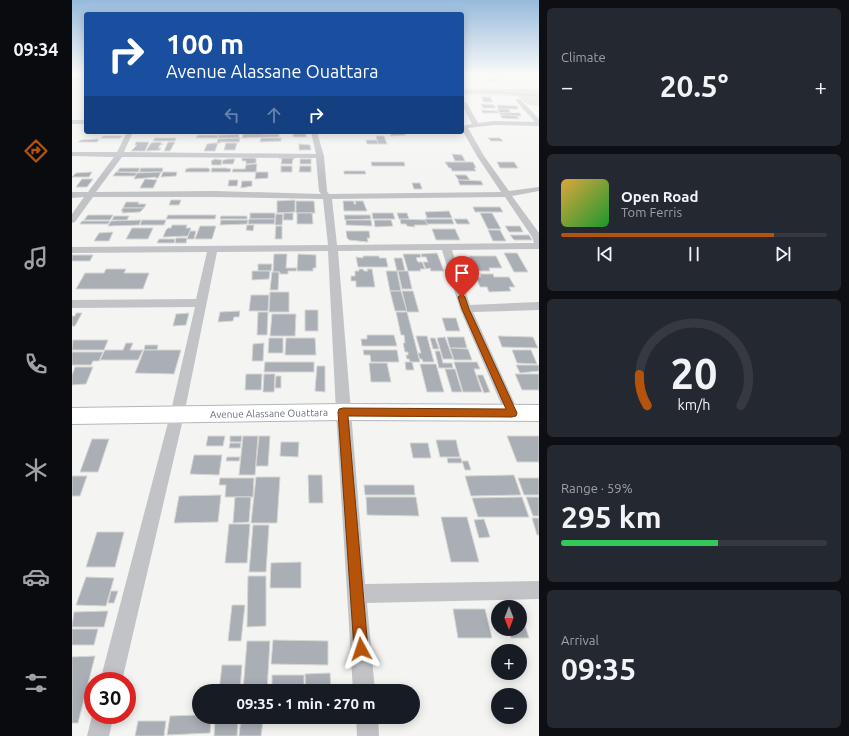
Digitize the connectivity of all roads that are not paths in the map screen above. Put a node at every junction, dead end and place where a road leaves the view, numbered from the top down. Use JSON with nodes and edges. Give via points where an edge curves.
{"nodes":[{"id":1,"x":467,"y":108,"type":"edge"},
{"id":2,"x":525,"y":108,"type":"edge"},
{"id":3,"x":72,"y":122,"type":"edge"},
{"id":4,"x":84,"y":122,"type":"edge"},
{"id":5,"x":539,"y":124,"type":"edge"},
{"id":6,"x":476,"y":125,"type":"junction"},
{"id":7,"x":464,"y":127,"type":"edge"},
{"id":8,"x":464,"y":129,"type":"edge"},
{"id":9,"x":129,"y":134,"type":"edge"},
{"id":10,"x":314,"y":134,"type":"edge"},
{"id":11,"x":72,"y":154,"type":"edge"},
{"id":12,"x":120,"y":154,"type":"junction"},
{"id":13,"x":320,"y":156,"type":"junction"},
{"id":14,"x":539,"y":189,"type":"edge"},
{"id":15,"x":506,"y":194,"type":"junction"},
{"id":16,"x":72,"y":195,"type":"edge"},
{"id":17,"x":90,"y":195,"type":"junction"},
{"id":18,"x":327,"y":197,"type":"junction"},
{"id":19,"x":72,"y":220,"type":"edge"},
{"id":20,"x":539,"y":241,"type":"edge"},
{"id":21,"x":446,"y":247,"type":"junction"},
{"id":22,"x":214,"y":248,"type":"junction"},
{"id":23,"x":333,"y":248,"type":"junction"},
{"id":24,"x":72,"y":250,"type":"edge"},
{"id":25,"x":200,"y":303,"type":"junction"},
{"id":26,"x":72,"y":304,"type":"edge"},
{"id":27,"x":539,"y":306,"type":"edge"},
{"id":28,"x":466,"y":309,"type":"junction"},
{"id":29,"x":343,"y":412,"type":"junction"},
{"id":30,"x":512,"y":413,"type":"junction"},
{"id":31,"x":539,"y":413,"type":"edge"},
{"id":32,"x":177,"y":415,"type":"junction"},
{"id":33,"x":72,"y":416,"type":"edge"},
{"id":34,"x":539,"y":590,"type":"edge"},
{"id":35,"x":356,"y":594,"type":"junction"},
{"id":36,"x":113,"y":672,"type":"edge"},
{"id":37,"x":363,"y":684,"type":"edge"},
{"id":38,"x":101,"y":724,"type":"edge"},
{"id":39,"x":367,"y":724,"type":"edge"},
{"id":40,"x":98,"y":736,"type":"edge"},
{"id":41,"x":368,"y":736,"type":"edge"}],
"edges":[{"from":1,"to":6,"type":"street"},
{"from":2,"to":5,"type":"street"},
{"from":3,"to":4,"type":"street"},
{"from":5,"to":6,"type":"street"},
{"from":6,"to":7,"type":"street"},
{"from":8,"to":15,"type":"street"},
{"from":9,"to":12,"type":"street"},
{"from":10,"to":13,"type":"street"},
{"from":11,"to":12,"type":"street"},
{"from":12,"to":13,"type":"street"},
{"from":12,"to":17,"type":"street"},
{"from":13,"to":18,"type":"street","via":[[323,191]]},
{"from":14,"to":15,"type":"street"},
{"from":15,"to":18,"type":"street"},
{"from":15,"to":20,"type":"street"},
{"from":16,"to":17,"type":"street"},
{"from":17,"to":18,"type":"street","via":[[214,194]]},
{"from":17,"to":19,"type":"street"},
{"from":18,"to":23,"type":"street"},
{"from":20,"to":21,"type":"street"},
{"from":21,"to":23,"type":"street"},
{"from":21,"to":28,"type":"street"},
{"from":22,"to":23,"type":"street"},
{"from":22,"to":24,"type":"street"},
{"from":22,"to":25,"type":"street"},
{"from":23,"to":29,"type":"street"},
{"from":25,"to":26,"type":"street"},
{"from":25,"to":32,"type":"street"},
{"from":27,"to":28,"type":"street"},
{"from":28,"to":30,"type":"street"},
{"from":29,"to":30,"type":"street","name":"Avenue Alassane Ouattara"},
{"from":29,"to":32,"type":"street","name":"Avenue Alassane Ouattara"},
{"from":29,"to":35,"type":"street"},
{"from":30,"to":31,"type":"street","name":"Avenue Alassane Ouattara"},
{"from":32,"to":33,"type":"street","name":"Avenue Alassane Ouattara"},
{"from":32,"to":36,"type":"street"},
{"from":34,"to":35,"type":"street"},
{"from":35,"to":37,"type":"street"},
{"from":38,"to":40,"type":"street"},
{"from":39,"to":41,"type":"street"}]}
